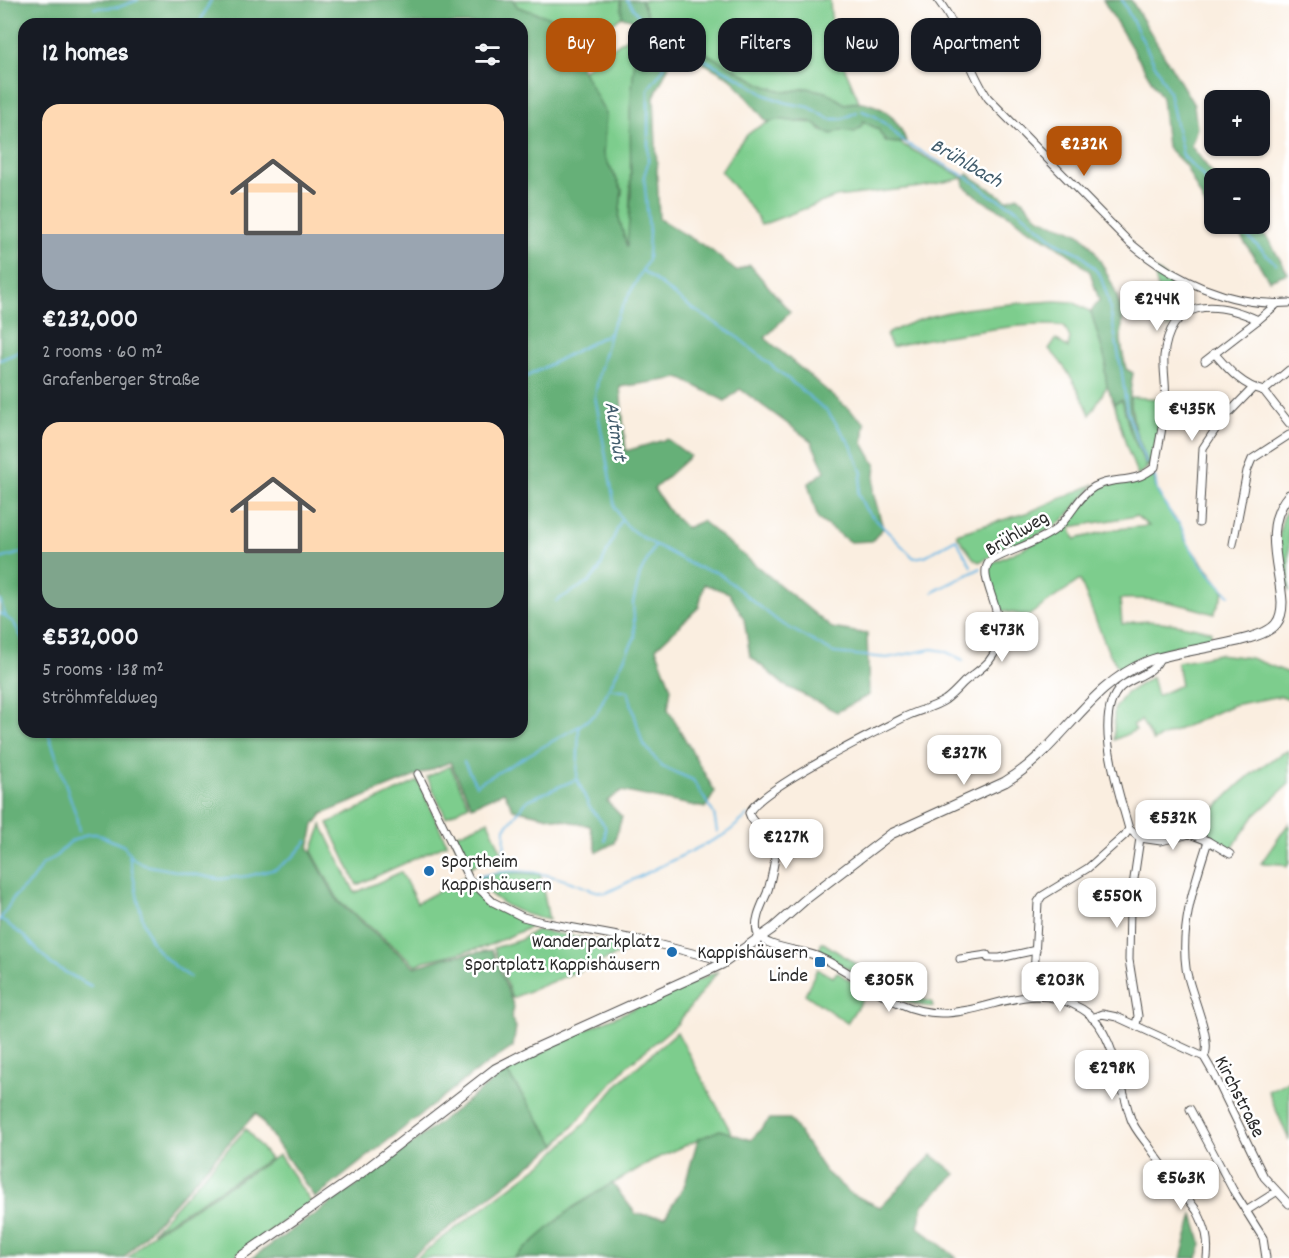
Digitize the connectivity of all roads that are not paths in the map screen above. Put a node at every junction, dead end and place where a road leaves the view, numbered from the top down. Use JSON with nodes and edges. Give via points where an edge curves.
{"nodes":[{"id":1,"x":938,"y":0,"type":"edge"},
{"id":2,"x":1289,"y":303,"type":"edge"},
{"id":3,"x":1277,"y":304,"type":"junction"},
{"id":4,"x":1258,"y":320,"type":"junction"},
{"id":5,"x":1214,"y":353,"type":"junction"},
{"id":6,"x":1205,"y":361,"type":"dead end"},
{"id":7,"x":1289,"y":370,"type":"edge"},
{"id":8,"x":1253,"y":388,"type":"junction"},
{"id":9,"x":1264,"y":391,"type":"junction"},
{"id":10,"x":1289,"y":423,"type":"edge"},
{"id":11,"x":1289,"y":435,"type":"edge"},
{"id":12,"x":1289,"y":495,"type":"edge"},
{"id":13,"x":1199,"y":523,"type":"dead end"},
{"id":14,"x":1233,"y":544,"type":"dead end"},
{"id":15,"x":1160,"y":657,"type":"junction"},
{"id":16,"x":418,"y":774,"type":"dead end"},
{"id":17,"x":1129,"y":829,"type":"junction"},
{"id":18,"x":1140,"y":838,"type":"junction"},
{"id":19,"x":1208,"y":841,"type":"junction"},
{"id":20,"x":1230,"y":854,"type":"dead end"},
{"id":21,"x":760,"y":938,"type":"junction"},
{"id":22,"x":1036,"y":950,"type":"junction"},
{"id":23,"x":960,"y":959,"type":"dead end"},
{"id":24,"x":722,"y":964,"type":"junction"},
{"id":25,"x":1033,"y":995,"type":"junction"},
{"id":26,"x":1092,"y":1018,"type":"junction"},
{"id":27,"x":1136,"y":1024,"type":"junction"},
{"id":28,"x":1204,"y":1057,"type":"junction"},
{"id":29,"x":1191,"y":1109,"type":"dead end"},
{"id":30,"x":1276,"y":1191,"type":"junction"},
{"id":31,"x":1289,"y":1204,"type":"edge"},
{"id":32,"x":1246,"y":1211,"type":"junction"},
{"id":33,"x":239,"y":1258,"type":"edge"},
{"id":34,"x":1207,"y":1258,"type":"edge"},
{"id":35,"x":1266,"y":1258,"type":"edge"}],
"edges":[{"from":1,"to":3,"type":"street","via":[[988,98],[1130,243],[1185,280],[1234,298]]},
{"from":2,"to":3,"type":"street"},
{"from":3,"to":4,"type":"street"},
{"from":4,"to":5,"type":"street"},
{"from":4,"to":21,"type":"street","name":"Brühlweg","via":[[1232,310],[1204,307],[1186,312],[1174,324],[1165,353],[1165,406],[1155,467],[1134,479],[1108,481],[1092,488],[1054,530],[989,562],[989,588],[1000,629],[996,650],[989,661],[945,700],[792,777],[750,810],[751,818],[774,848],[775,858],[757,920]]},
{"from":5,"to":6,"type":"street"},
{"from":5,"to":8,"type":"street"},
{"from":7,"to":9,"type":"street"},
{"from":8,"to":9,"type":"street"},
{"from":8,"to":13,"type":"street","via":[[1221,421],[1203,448]]},
{"from":9,"to":10,"type":"street"},
{"from":11,"to":14,"type":"street","via":[[1252,459]]},
{"from":12,"to":15,"type":"main road","via":[[1282,503],[1273,536],[1282,597],[1276,624],[1263,634]]},
{"from":15,"to":17,"type":"street","via":[[1155,667],[1122,687],[1107,716],[1115,779]]},
{"from":15,"to":21,"type":"main road","via":[[1109,684],[1021,773],[891,834]]},
{"from":16,"to":24,"type":"street","via":[[469,879],[493,902],[523,917],[645,941],[716,959]]},
{"from":17,"to":18,"type":"street"},
{"from":17,"to":22,"type":"street","via":[[1089,867],[1042,896],[1038,902]]},
{"from":18,"to":19,"type":"street","via":[[1161,841],[1190,834]]},
{"from":18,"to":27,"type":"street","via":[[1130,906],[1128,960]]},
{"from":19,"to":20,"type":"street"},
{"from":19,"to":28,"type":"street","via":[[1192,891],[1185,936],[1186,968],[1207,1036]]},
{"from":21,"to":24,"type":"main road"},
{"from":21,"to":25,"type":"street","via":[[816,956],[898,1004],[920,1012],[968,1011]]},
{"from":22,"to":23,"type":"street","via":[[1000,958],[987,955]]},
{"from":22,"to":25,"type":"street"},
{"from":24,"to":33,"type":"main road","via":[[495,1069],[362,1173]]},
{"from":25,"to":26,"type":"street","via":[[1065,1001]]},
{"from":26,"to":27,"type":"street","name":"Kirchstraße","via":[[1102,1014]]},
{"from":26,"to":34,"type":"street","via":[[1108,1039],[1132,1122],[1203,1223],[1208,1234]]},
{"from":27,"to":28,"type":"street","name":"Kirchstraße"},
{"from":28,"to":30,"type":"street","name":"Kirchstraße","via":[[1264,1177]]},
{"from":29,"to":32,"type":"street"},
{"from":30,"to":31,"type":"street","name":"Kirchstraße"},
{"from":30,"to":32,"type":"street"},
{"from":32,"to":35,"type":"street","via":[[1263,1238]]}]}
